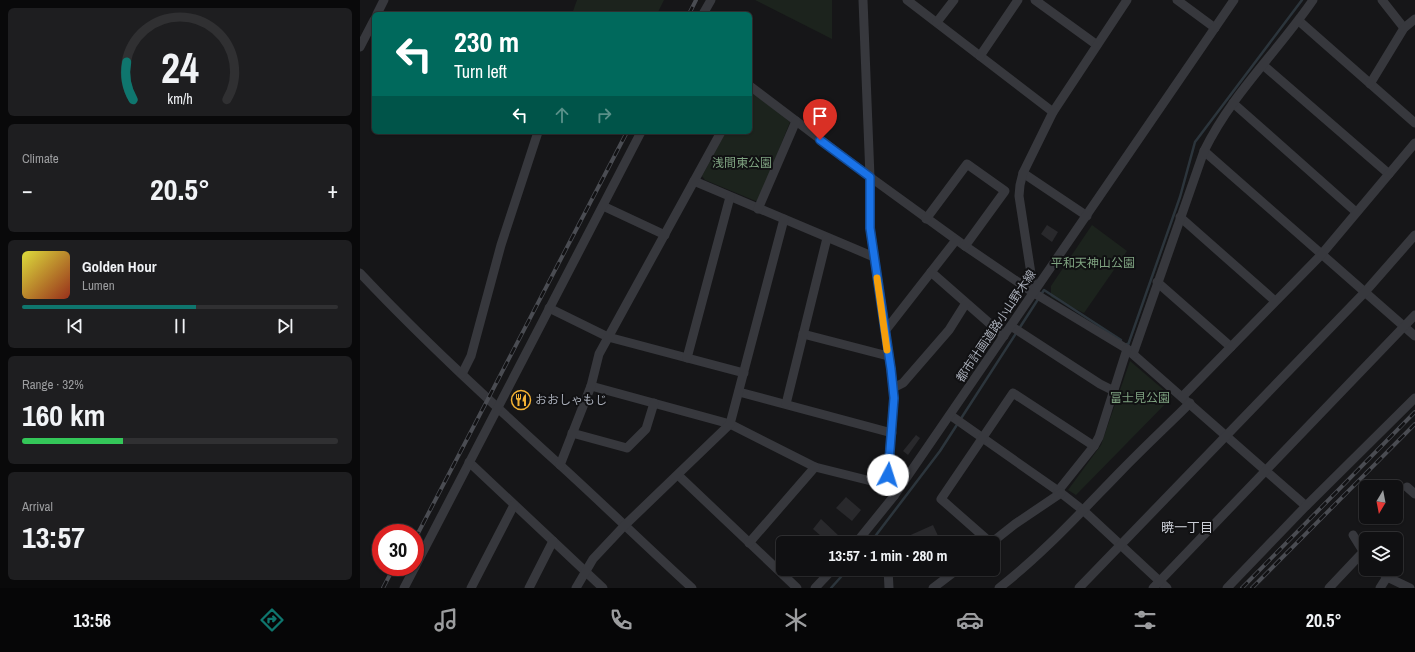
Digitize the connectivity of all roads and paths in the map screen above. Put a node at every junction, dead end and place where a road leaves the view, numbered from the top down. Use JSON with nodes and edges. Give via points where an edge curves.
{"nodes":[{"id":1,"x":384,"y":0,"type":"edge"},
{"id":2,"x":711,"y":0,"type":"edge"},
{"id":3,"x":862,"y":0,"type":"edge"},
{"id":4,"x":907,"y":0,"type":"edge"},
{"id":5,"x":954,"y":0,"type":"edge"},
{"id":6,"x":1018,"y":0,"type":"edge"},
{"id":7,"x":1035,"y":0,"type":"edge"},
{"id":8,"x":1128,"y":0,"type":"edge"},
{"id":9,"x":1177,"y":0,"type":"edge"},
{"id":10,"x":1234,"y":0,"type":"edge"},
{"id":11,"x":1313,"y":0,"type":"edge"},
{"id":12,"x":1382,"y":0,"type":"edge"},
{"id":13,"x":378,"y":12,"type":"edge"},
{"id":14,"x":704,"y":12,"type":"edge"},
{"id":15,"x":1299,"y":20,"type":"junction"},
{"id":16,"x":1415,"y":20,"type":"edge"},
{"id":17,"x":936,"y":22,"type":"junction"},
{"id":18,"x":372,"y":24,"type":"edge"},
{"id":19,"x":1215,"y":28,"type":"junction"},
{"id":20,"x":1404,"y":28,"type":"junction"},
{"id":21,"x":1097,"y":45,"type":"junction"},
{"id":22,"x":360,"y":47,"type":"edge"},
{"id":23,"x":980,"y":56,"type":"junction"},
{"id":24,"x":1263,"y":65,"type":"junction"},
{"id":25,"x":1370,"y":84,"type":"junction"},
{"id":26,"x":752,"y":88,"type":"edge"},
{"id":27,"x":1233,"y":103,"type":"junction"},
{"id":28,"x":1053,"y":112,"type":"junction"},
{"id":29,"x":796,"y":121,"type":"junction"},
{"id":30,"x":1415,"y":123,"type":"edge"},
{"id":31,"x":537,"y":134,"type":"edge"},
{"id":32,"x":640,"y":134,"type":"edge"},
{"id":33,"x":720,"y":134,"type":"edge"},
{"id":34,"x":1415,"y":143,"type":"edge"},
{"id":35,"x":1204,"y":151,"type":"junction"},
{"id":36,"x":1023,"y":173,"type":"junction"},
{"id":37,"x":1389,"y":174,"type":"junction"},
{"id":38,"x":870,"y":177,"type":"junction"},
{"id":39,"x":694,"y":181,"type":"junction"},
{"id":40,"x":730,"y":197,"type":"junction"},
{"id":41,"x":603,"y":206,"type":"junction"},
{"id":42,"x":758,"y":209,"type":"junction"},
{"id":43,"x":1356,"y":212,"type":"junction"},
{"id":44,"x":1087,"y":216,"type":"junction"},
{"id":45,"x":1180,"y":217,"type":"junction"},
{"id":46,"x":926,"y":219,"type":"junction"},
{"id":47,"x":784,"y":220,"type":"junction"},
{"id":48,"x":665,"y":235,"type":"junction"},
{"id":49,"x":1415,"y":235,"type":"edge"},
{"id":50,"x":827,"y":238,"type":"junction"},
{"id":51,"x":956,"y":240,"type":"junction"},
{"id":52,"x":964,"y":246,"type":"junction"},
{"id":53,"x":1321,"y":254,"type":"junction"},
{"id":54,"x":874,"y":256,"type":"junction"},
{"id":55,"x":931,"y":272,"type":"junction"},
{"id":56,"x":360,"y":273,"type":"edge"},
{"id":57,"x":1157,"y":282,"type":"junction"},
{"id":58,"x":1365,"y":292,"type":"junction"},
{"id":59,"x":1034,"y":293,"type":"junction"},
{"id":60,"x":1275,"y":302,"type":"junction"},
{"id":61,"x":966,"y":303,"type":"junction"},
{"id":62,"x":549,"y":308,"type":"junction"},
{"id":63,"x":1415,"y":315,"type":"edge"},
{"id":64,"x":1011,"y":326,"type":"junction"},
{"id":65,"x":1405,"y":327,"type":"junction"},
{"id":66,"x":885,"y":332,"type":"junction"},
{"id":67,"x":803,"y":334,"type":"junction"},
{"id":68,"x":1004,"y":336,"type":"junction"},
{"id":69,"x":1415,"y":336,"type":"edge"},
{"id":70,"x":608,"y":337,"type":"junction"},
{"id":71,"x":1231,"y":347,"type":"junction"},
{"id":72,"x":1130,"y":352,"type":"junction"},
{"id":73,"x":888,"y":356,"type":"junction"},
{"id":74,"x":687,"y":358,"type":"junction"},
{"id":75,"x":744,"y":373,"type":"junction"},
{"id":76,"x":462,"y":374,"type":"junction"},
{"id":77,"x":591,"y":386,"type":"junction"},
{"id":78,"x":893,"y":388,"type":"junction"},
{"id":79,"x":1114,"y":391,"type":"junction"},
{"id":80,"x":739,"y":392,"type":"junction"},
{"id":81,"x":1182,"y":397,"type":"junction"},
{"id":82,"x":1415,"y":398,"type":"edge"},
{"id":83,"x":654,"y":403,"type":"junction"},
{"id":84,"x":1190,"y":403,"type":"junction"},
{"id":85,"x":786,"y":404,"type":"junction"},
{"id":86,"x":497,"y":408,"type":"junction"},
{"id":87,"x":950,"y":415,"type":"junction"},
{"id":88,"x":730,"y":424,"type":"junction"},
{"id":89,"x":572,"y":433,"type":"junction"},
{"id":90,"x":892,"y":433,"type":"junction"},
{"id":91,"x":1227,"y":435,"type":"junction"},
{"id":92,"x":983,"y":438,"type":"junction"},
{"id":93,"x":1094,"y":446,"type":"junction"},
{"id":94,"x":469,"y":462,"type":"junction"},
{"id":95,"x":560,"y":465,"type":"junction"},
{"id":96,"x":816,"y":467,"type":"junction"},
{"id":97,"x":1266,"y":470,"type":"junction"},
{"id":98,"x":678,"y":475,"type":"junction"},
{"id":99,"x":887,"y":486,"type":"junction"},
{"id":100,"x":1407,"y":487,"type":"dead end"},
{"id":101,"x":1059,"y":492,"type":"junction"},
{"id":102,"x":1415,"y":494,"type":"edge"},
{"id":103,"x":894,"y":496,"type":"junction"},
{"id":104,"x":514,"y":505,"type":"junction"},
{"id":105,"x":1306,"y":506,"type":"junction"},
{"id":106,"x":1084,"y":510,"type":"junction"},
{"id":107,"x":624,"y":526,"type":"junction"},
{"id":108,"x":1353,"y":535,"type":"dead end"},
{"id":109,"x":863,"y":536,"type":"edge"},
{"id":110,"x":983,"y":536,"type":"edge"},
{"id":111,"x":1000,"y":536,"type":"edge"},
{"id":112,"x":553,"y":542,"type":"junction"},
{"id":113,"x":749,"y":543,"type":"junction"},
{"id":114,"x":1359,"y":544,"type":"edge"},
{"id":115,"x":1120,"y":545,"type":"junction"},
{"id":116,"x":424,"y":550,"type":"edge"},
{"id":117,"x":1359,"y":560,"type":"edge"},
{"id":118,"x":585,"y":571,"type":"junction"},
{"id":119,"x":410,"y":576,"type":"edge"},
{"id":120,"x":826,"y":576,"type":"edge"},
{"id":121,"x":888,"y":576,"type":"edge"},
{"id":122,"x":949,"y":576,"type":"edge"},
{"id":123,"x":1387,"y":576,"type":"joint"},
{"id":124,"x":1160,"y":581,"type":"junction"},
{"id":125,"x":404,"y":588,"type":"edge"},
{"id":126,"x":471,"y":588,"type":"edge"},
{"id":127,"x":529,"y":588,"type":"edge"},
{"id":128,"x":576,"y":588,"type":"edge"},
{"id":129,"x":603,"y":588,"type":"edge"},
{"id":130,"x":692,"y":588,"type":"edge"},
{"id":131,"x":797,"y":588,"type":"edge"},
{"id":132,"x":815,"y":588,"type":"edge"},
{"id":133,"x":889,"y":588,"type":"edge"},
{"id":134,"x":933,"y":588,"type":"edge"},
{"id":135,"x":999,"y":588,"type":"edge"},
{"id":136,"x":1079,"y":588,"type":"edge"},
{"id":137,"x":1153,"y":588,"type":"edge"},
{"id":138,"x":1167,"y":588,"type":"edge"},
{"id":139,"x":1227,"y":588,"type":"edge"},
{"id":140,"x":1329,"y":588,"type":"edge"},
{"id":141,"x":1380,"y":588,"type":"edge"},
{"id":142,"x":1410,"y":588,"type":"edge"}],
"edges":[{"from":1,"to":13,"type":"street"},
{"from":2,"to":14,"type":"street"},
{"from":3,"to":38,"type":"street"},
{"from":4,"to":17,"type":"street"},
{"from":5,"to":17,"type":"street"},
{"from":6,"to":23,"type":"street"},
{"from":7,"to":21,"type":"street"},
{"from":8,"to":21,"type":"street"},
{"from":9,"to":19,"type":"street"},
{"from":10,"to":19,"type":"street","name":"都市計画道路小山野木線"},
{"from":11,"to":15,"type":"street"},
{"from":12,"to":20,"type":"street"},
{"from":15,"to":24,"type":"street"},
{"from":15,"to":25,"type":"street"},
{"from":16,"to":20,"type":"street"},
{"from":17,"to":23,"type":"street"},
{"from":18,"to":22,"type":"street"},
{"from":19,"to":44,"type":"street","name":"都市計画道路小山野木線"},
{"from":20,"to":25,"type":"street"},
{"from":21,"to":28,"type":"street"},
{"from":23,"to":28,"type":"street"},
{"from":24,"to":27,"type":"street"},
{"from":24,"to":37,"type":"street"},
{"from":25,"to":30,"type":"street"},
{"from":26,"to":29,"type":"street"},
{"from":27,"to":35,"type":"street"},
{"from":27,"to":43,"type":"street"},
{"from":28,"to":36,"type":"street"},
{"from":29,"to":38,"type":"street"},
{"from":29,"to":42,"type":"street"},
{"from":31,"to":76,"type":"street","via":[[501,245],[470,356]]},
{"from":32,"to":41,"type":"street"},
{"from":33,"to":39,"type":"street"},
{"from":34,"to":37,"type":"street"},
{"from":35,"to":45,"type":"street"},
{"from":35,"to":53,"type":"street"},
{"from":36,"to":44,"type":"street"},
{"from":36,"to":59,"type":"street","via":[[1019,196]]},
{"from":37,"to":43,"type":"street"},
{"from":38,"to":46,"type":"street"},
{"from":38,"to":54,"type":"street","via":[[870,228]]},
{"from":39,"to":40,"type":"street"},
{"from":39,"to":48,"type":"street"},
{"from":40,"to":42,"type":"street"},
{"from":40,"to":74,"type":"street"},
{"from":41,"to":48,"type":"street"},
{"from":41,"to":62,"type":"street"},
{"from":42,"to":47,"type":"street"},
{"from":43,"to":53,"type":"street"},
{"from":44,"to":59,"type":"street","name":"都市計画道路小山野木線"},
{"from":45,"to":57,"type":"street"},
{"from":45,"to":60,"type":"street"},
{"from":46,"to":51,"type":"street"},
{"from":46,"to":52,"type":"street","via":[[967,164],[1005,191]]},
{"from":47,"to":50,"type":"street"},
{"from":47,"to":75,"type":"street"},
{"from":48,"to":70,"type":"street"},
{"from":49,"to":58,"type":"street"},
{"from":50,"to":54,"type":"street"},
{"from":50,"to":67,"type":"street"},
{"from":51,"to":52,"type":"street"},
{"from":51,"to":55,"type":"street"},
{"from":52,"to":59,"type":"street"},
{"from":53,"to":58,"type":"street"},
{"from":53,"to":60,"type":"street"},
{"from":54,"to":66,"type":"street"},
{"from":55,"to":61,"type":"street"},
{"from":55,"to":66,"type":"street"},
{"from":56,"to":76,"type":"street"},
{"from":57,"to":71,"type":"street"},
{"from":57,"to":72,"type":"street"},
{"from":58,"to":65,"type":"street"},
{"from":58,"to":91,"type":"street"},
{"from":59,"to":64,"type":"street","name":"都市計画道路小山野木線"},
{"from":59,"to":72,"type":"street"},
{"from":60,"to":71,"type":"street"},
{"from":61,"to":68,"type":"street"},
{"from":61,"to":78,"type":"street","via":[[944,336],[903,383]]},
{"from":62,"to":70,"type":"street"},
{"from":62,"to":86,"type":"street"},
{"from":63,"to":65,"type":"street"},
{"from":64,"to":68,"type":"street","name":"都市計画道路小山野木線"},
{"from":64,"to":79,"type":"street"},
{"from":65,"to":69,"type":"street"},
{"from":65,"to":97,"type":"street"},
{"from":66,"to":73,"type":"street"},
{"from":67,"to":73,"type":"street"},
{"from":67,"to":85,"type":"street"},
{"from":68,"to":87,"type":"street","name":"都市計画道路小山野木線"},
{"from":70,"to":74,"type":"street"},
{"from":70,"to":77,"type":"street","via":[[599,354]]},
{"from":71,"to":81,"type":"street"},
{"from":72,"to":79,"type":"street"},
{"from":72,"to":81,"type":"street"},
{"from":73,"to":78,"type":"street"},
{"from":74,"to":75,"type":"street"},
{"from":75,"to":80,"type":"street"},
{"from":76,"to":86,"type":"street"},
{"from":77,"to":83,"type":"street"},
{"from":77,"to":89,"type":"street"},
{"from":78,"to":90,"type":"street"},
{"from":79,"to":93,"type":"street"},
{"from":80,"to":85,"type":"street"},
{"from":80,"to":88,"type":"street"},
{"from":81,"to":84,"type":"street"},
{"from":82,"to":105,"type":"street"},
{"from":83,"to":88,"type":"street"},
{"from":83,"to":89,"type":"street","via":[[646,429],[627,448]]},
{"from":84,"to":91,"type":"street"},
{"from":84,"to":106,"type":"street"},
{"from":85,"to":90,"type":"street"},
{"from":86,"to":94,"type":"street"},
{"from":86,"to":95,"type":"street"},
{"from":87,"to":92,"type":"street"},
{"from":87,"to":103,"type":"street","name":"都市計画道路小山野木線"},
{"from":88,"to":96,"type":"street"},
{"from":88,"to":98,"type":"street"},
{"from":89,"to":95,"type":"street"},
{"from":90,"to":99,"type":"street"},
{"from":91,"to":97,"type":"street"},
{"from":91,"to":115,"type":"street"},
{"from":92,"to":93,"type":"street","via":[[1013,393]]},
{"from":92,"to":101,"type":"street"},
{"from":92,"to":110,"type":"street","via":[[941,499]]},
{"from":93,"to":101,"type":"street"},
{"from":94,"to":104,"type":"street"},
{"from":94,"to":116,"type":"street"},
{"from":95,"to":107,"type":"street"},
{"from":96,"to":99,"type":"street"},
{"from":96,"to":113,"type":"street"},
{"from":97,"to":105,"type":"street"},
{"from":97,"to":124,"type":"street"},
{"from":98,"to":107,"type":"street"},
{"from":98,"to":113,"type":"street"},
{"from":99,"to":103,"type":"street"},
{"from":100,"to":102,"type":"street"},
{"from":101,"to":106,"type":"street"},
{"from":101,"to":111,"type":"street"},
{"from":103,"to":109,"type":"street","name":"都市計画道路小山野木線"},
{"from":104,"to":112,"type":"street"},
{"from":104,"to":126,"type":"street"},
{"from":105,"to":139,"type":"street"},
{"from":106,"to":115,"type":"street"},
{"from":106,"to":135,"type":"street","via":[[1021,571]]},
{"from":107,"to":118,"type":"street"},
{"from":107,"to":130,"type":"street"},
{"from":108,"to":114,"type":"street"},
{"from":112,"to":118,"type":"street"},
{"from":112,"to":127,"type":"street"},
{"from":113,"to":131,"type":"street"},
{"from":115,"to":124,"type":"street"},
{"from":115,"to":136,"type":"street"},
{"from":117,"to":140,"type":"street"},
{"from":118,"to":128,"type":"street"},
{"from":118,"to":129,"type":"street"},
{"from":119,"to":125,"type":"street"},
{"from":120,"to":132,"type":"street"},
{"from":121,"to":133,"type":"street"},
{"from":122,"to":134,"type":"street"},
{"from":123,"to":141,"type":"street"},
{"from":123,"to":142,"type":"street"},
{"from":124,"to":137,"type":"street"},
{"from":124,"to":138,"type":"street"}]}
